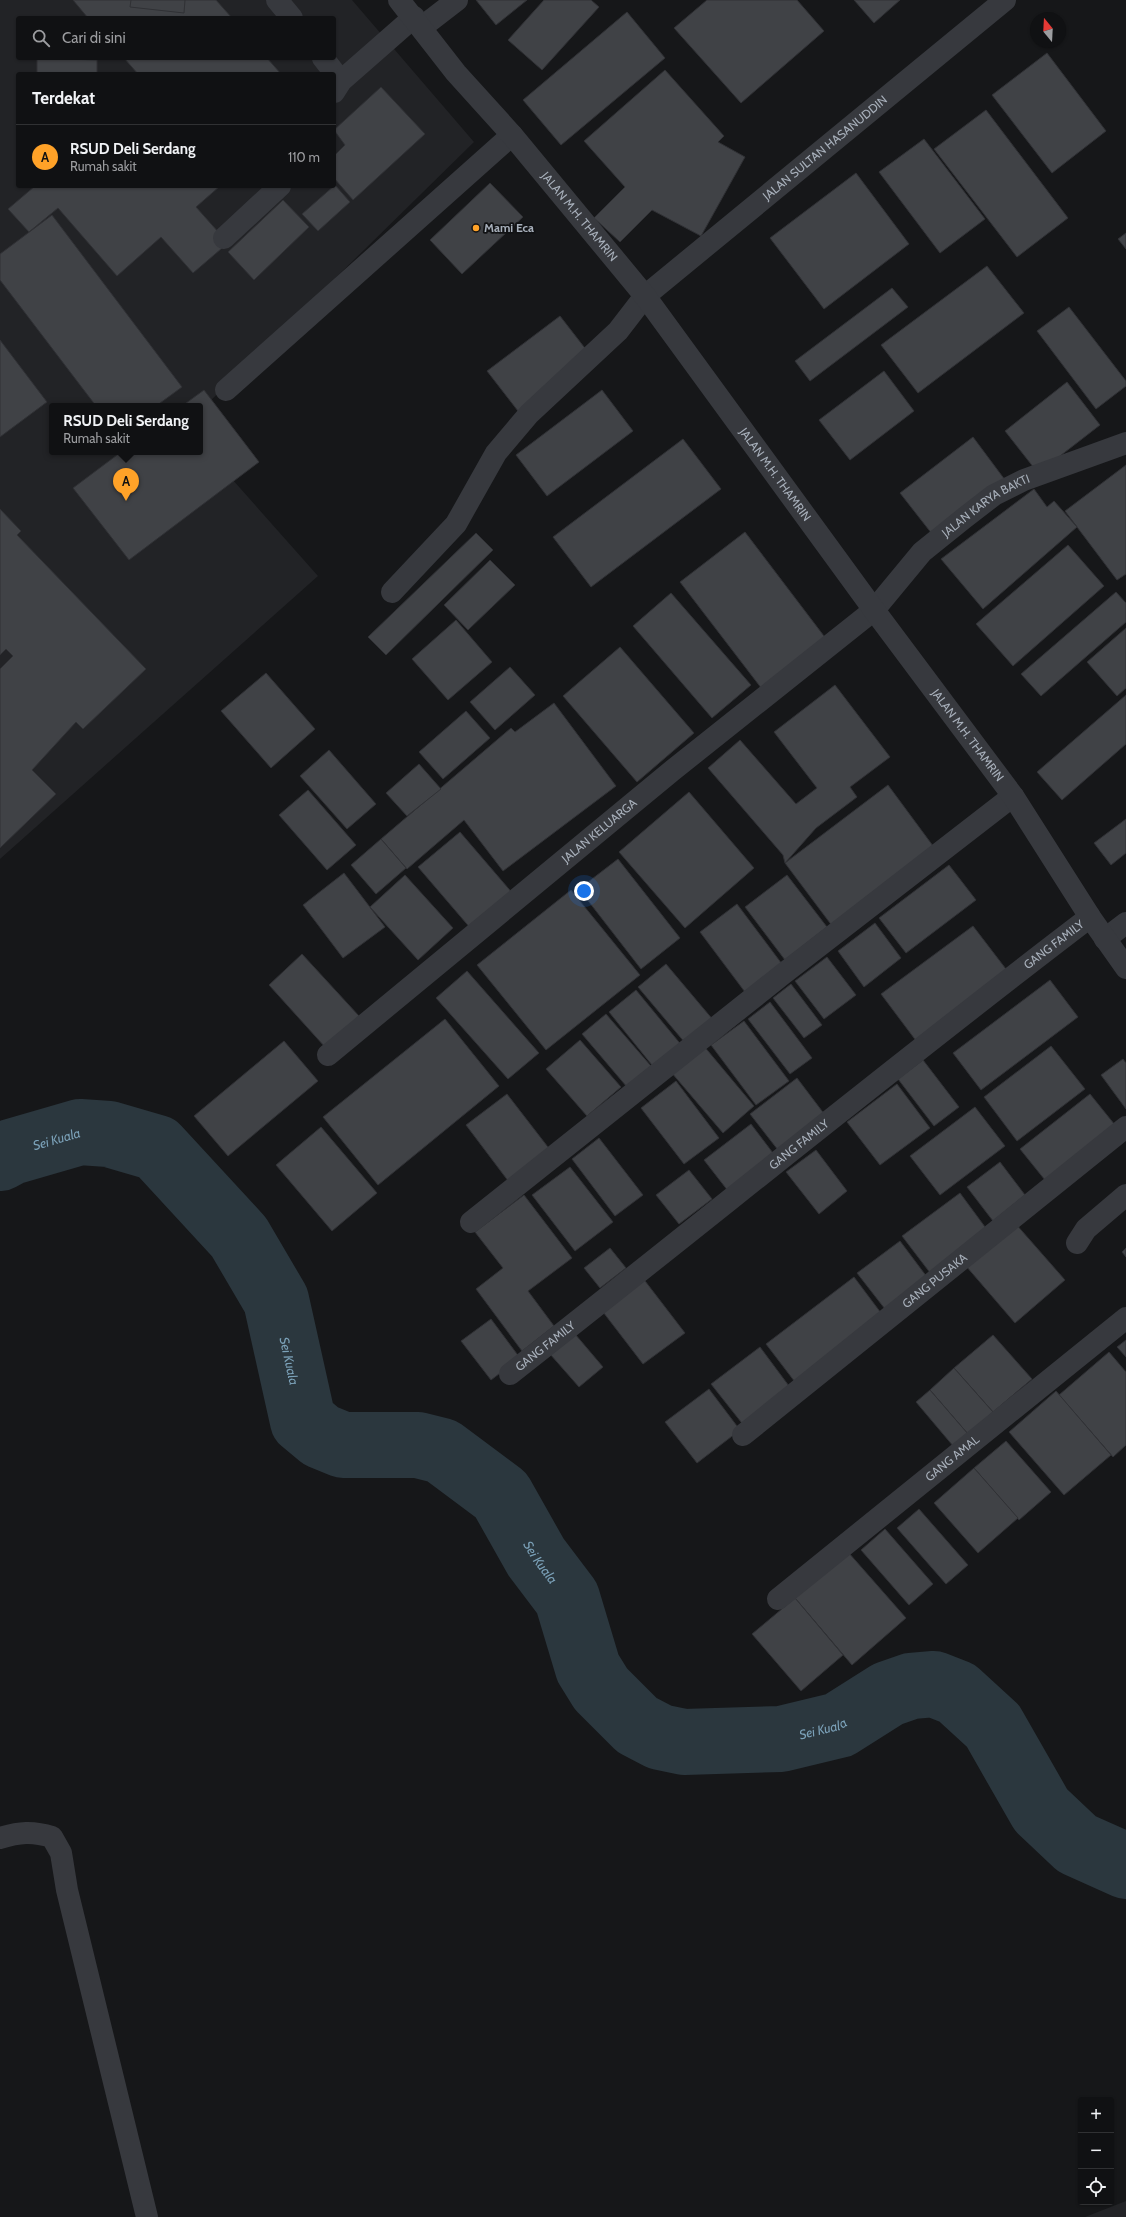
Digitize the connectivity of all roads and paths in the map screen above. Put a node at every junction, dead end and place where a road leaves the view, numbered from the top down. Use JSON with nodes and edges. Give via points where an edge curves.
{"nodes":[{"id":1,"x":277,"y":0,"type":"edge"},
{"id":2,"x":399,"y":0,"type":"edge"},
{"id":3,"x":457,"y":0,"type":"edge"},
{"id":4,"x":1005,"y":0,"type":"edge"},
{"id":5,"x":290,"y":16,"type":"edge"},
{"id":6,"x":418,"y":22,"type":"junction"},
{"id":7,"x":324,"y":60,"type":"edge"},
{"id":8,"x":330,"y":72,"type":"edge"},
{"id":9,"x":338,"y":86,"type":"edge"},
{"id":10,"x":512,"y":135,"type":"junction"},
{"id":11,"x":278,"y":188,"type":"edge"},
{"id":12,"x":224,"y":238,"type":"dead end"},
{"id":13,"x":645,"y":296,"type":"junction"},
{"id":14,"x":226,"y":390,"type":"dead end"},
{"id":15,"x":1126,"y":443,"type":"edge"},
{"id":16,"x":392,"y":592,"type":"dead end"},
{"id":17,"x":874,"y":610,"type":"junction"},
{"id":18,"x":1013,"y":796,"type":"junction"},
{"id":19,"x":1090,"y":917,"type":"junction"},
{"id":20,"x":1126,"y":923,"type":"edge"},
{"id":21,"x":1105,"y":939,"type":"junction"},
{"id":22,"x":1126,"y":968,"type":"edge"},
{"id":23,"x":328,"y":1055,"type":"dead end"},
{"id":24,"x":1126,"y":1127,"type":"edge"},
{"id":25,"x":1126,"y":1195,"type":"edge"},
{"id":26,"x":471,"y":1222,"type":"dead end"},
{"id":27,"x":1077,"y":1243,"type":"dead end"},
{"id":28,"x":1126,"y":1318,"type":"edge"},
{"id":29,"x":510,"y":1374,"type":"dead end"},
{"id":30,"x":743,"y":1435,"type":"dead end"},
{"id":31,"x":778,"y":1599,"type":"dead end"},
{"id":32,"x":0,"y":1838,"type":"edge"},
{"id":33,"x":147,"y":2217,"type":"edge"}],
"edges":[{"from":1,"to":5,"type":"street"},
{"from":2,"to":6,"type":"street","name":"JALAN M.H. THAMRIN"},
{"from":3,"to":6,"type":"street"},
{"from":4,"to":13,"type":"street","name":"JALAN SULTAN HASANUDDIN"},
{"from":6,"to":9,"type":"street"},
{"from":6,"to":10,"type":"street","name":"JALAN M.H. THAMRIN","via":[[456,73]]},
{"from":7,"to":8,"type":"street"},
{"from":10,"to":13,"type":"street","name":"JALAN M.H. THAMRIN"},
{"from":10,"to":14,"type":"street"},
{"from":11,"to":12,"type":"street"},
{"from":13,"to":16,"type":"street","name":"JALAN SULTAN HASANUDDIN","via":[[618,331],[529,414],[496,453],[456,524]]},
{"from":13,"to":17,"type":"street","name":"JALAN M.H. THAMRIN"},
{"from":15,"to":17,"type":"street","name":"JALAN KARYA BAKTI","via":[[1024,480],[994,496],[922,552]]},
{"from":17,"to":18,"type":"street","name":"JALAN M.H. THAMRIN"},
{"from":17,"to":23,"type":"street","name":"JALAN KELUARGA","via":[[673,770]]},
{"from":18,"to":19,"type":"street","name":"JALAN M.H. THAMRIN"},
{"from":18,"to":26,"type":"street","via":[[783,974]]},
{"from":19,"to":21,"type":"street","name":"JALAN M.H. THAMRIN"},
{"from":19,"to":29,"type":"street","name":"GANG FAMILY","via":[[960,1016]]},
{"from":20,"to":21,"type":"street"},
{"from":21,"to":22,"type":"street","name":"JALAN M.H. THAMRIN"},
{"from":24,"to":30,"type":"street","name":"GANG PUSAKA"},
{"from":25,"to":27,"type":"street","via":[[1086,1229]]},
{"from":28,"to":31,"type":"street","name":"GANG AMAL"},
{"from":32,"to":33,"type":"street","via":[[19,1832],[36,1832],[52,1837],[61,1854],[69,1898]]}]}
